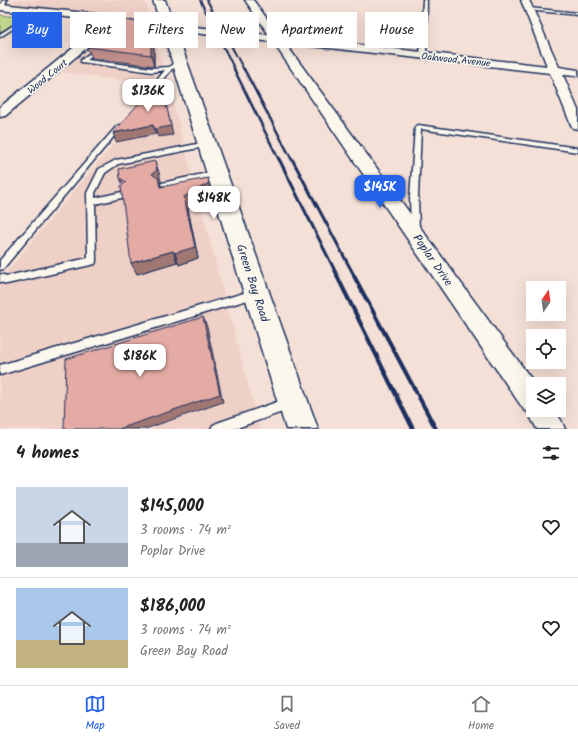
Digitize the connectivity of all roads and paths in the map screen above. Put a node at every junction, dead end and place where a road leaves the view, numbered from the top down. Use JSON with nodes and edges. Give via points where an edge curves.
{"nodes":[{"id":1,"x":159,"y":0,"type":"edge"},
{"id":2,"x":250,"y":0,"type":"edge"},
{"id":3,"x":425,"y":0,"type":"edge"},
{"id":4,"x":2,"y":5,"type":"edge"},
{"id":5,"x":527,"y":5,"type":"edge"},
{"id":6,"x":39,"y":11,"type":"junction"},
{"id":7,"x":163,"y":12,"type":"edge"},
{"id":8,"x":578,"y":14,"type":"edge"},
{"id":9,"x":267,"y":25,"type":"edge"},
{"id":10,"x":198,"y":28,"type":"edge"},
{"id":11,"x":0,"y":36,"type":"edge"},
{"id":12,"x":267,"y":38,"type":"edge"},
{"id":13,"x":98,"y":48,"type":"edge"},
{"id":14,"x":172,"y":48,"type":"edge"},
{"id":15,"x":283,"y":48,"type":"edge"},
{"id":16,"x":354,"y":48,"type":"edge"},
{"id":17,"x":423,"y":56,"type":"junction"},
{"id":18,"x":175,"y":66,"type":"junction"},
{"id":19,"x":554,"y":70,"type":"junction"},
{"id":20,"x":578,"y":73,"type":"edge"},
{"id":21,"x":146,"y":96,"type":"edge"},
{"id":22,"x":0,"y":113,"type":"edge"},
{"id":23,"x":125,"y":120,"type":"edge"},
{"id":24,"x":578,"y":125,"type":"edge"},
{"id":25,"x":207,"y":144,"type":"junction"},
{"id":26,"x":578,"y":150,"type":"edge"},
{"id":27,"x":216,"y":173,"type":"junction"},
{"id":28,"x":162,"y":186,"type":"edge"},
{"id":29,"x":126,"y":194,"type":"edge"},
{"id":30,"x":91,"y":202,"type":"junction"},
{"id":31,"x":415,"y":234,"type":"junction"},
{"id":32,"x":0,"y":266,"type":"edge"},
{"id":33,"x":0,"y":278,"type":"edge"},
{"id":34,"x":256,"y":294,"type":"junction"},
{"id":35,"x":0,"y":370,"type":"edge"},
{"id":36,"x":526,"y":391,"type":"edge"},
{"id":37,"x":293,"y":403,"type":"junction"},
{"id":38,"x":544,"y":417,"type":"edge"},
{"id":39,"x":217,"y":429,"type":"edge"},
{"id":40,"x":302,"y":429,"type":"edge"},
{"id":41,"x":552,"y":429,"type":"edge"}],
"edges":[{"from":1,"to":7,"type":"main road","name":"Green Bay Road"},
{"from":2,"to":9,"type":"street","name":"Poplar Drive"},
{"from":3,"to":17,"type":"lane"},
{"from":4,"to":6,"type":"street"},
{"from":5,"to":8,"type":"lane"},
{"from":5,"to":19,"type":"street"},
{"from":6,"to":11,"type":"lane"},
{"from":6,"to":22,"type":"street","name":"Wood Court","via":[[96,17],[108,22],[109,25]]},
{"from":10,"to":12,"type":"street","name":"Oakwood Avenue"},
{"from":13,"to":18,"type":"lane","via":[[83,61],[152,70]]},
{"from":14,"to":18,"type":"main road","name":"Green Bay Road"},
{"from":15,"to":31,"type":"street","name":"Poplar Drive"},
{"from":16,"to":17,"type":"street","name":"Oakwood Avenue"},
{"from":17,"to":19,"type":"street","name":"Oakwood Avenue"},
{"from":18,"to":21,"type":"lane"},
{"from":18,"to":25,"type":"main road","name":"Green Bay Road"},
{"from":19,"to":20,"type":"street","name":"Oakwood Avenue"},
{"from":19,"to":24,"type":"street"},
{"from":23,"to":32,"type":"lane"},
{"from":25,"to":27,"type":"main road","name":"Green Bay Road"},
{"from":25,"to":30,"type":"lane","via":[[116,162],[102,171],[91,193]]},
{"from":26,"to":31,"type":"lane","via":[[418,127],[414,197]]},
{"from":27,"to":28,"type":"lane"},
{"from":27,"to":34,"type":"main road","name":"Green Bay Road"},
{"from":29,"to":30,"type":"lane"},
{"from":30,"to":33,"type":"lane","via":[[92,261],[8,280]]},
{"from":31,"to":36,"type":"street","name":"Poplar Drive"},
{"from":34,"to":35,"type":"lane"},
{"from":34,"to":37,"type":"main road","name":"Green Bay Road"},
{"from":37,"to":39,"type":"lane"},
{"from":37,"to":40,"type":"main road","name":"Green Bay Road"},
{"from":38,"to":41,"type":"street"}]}
